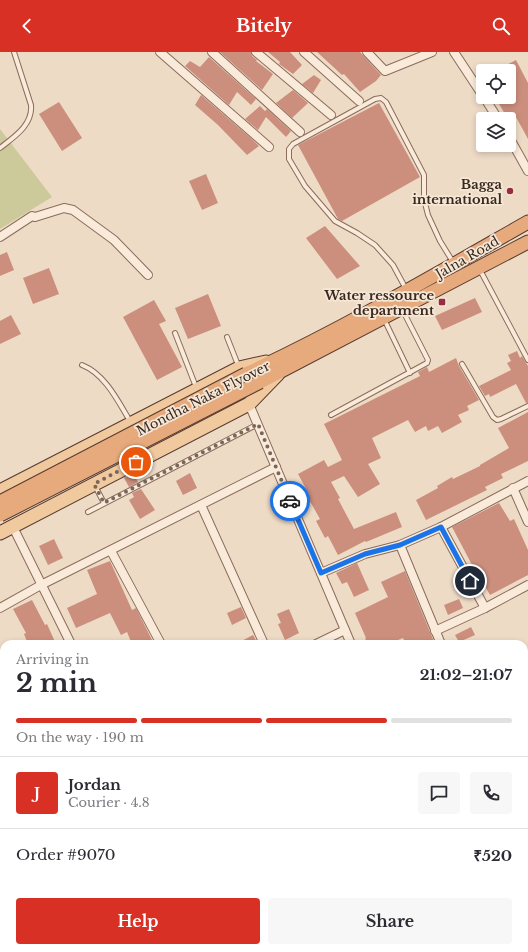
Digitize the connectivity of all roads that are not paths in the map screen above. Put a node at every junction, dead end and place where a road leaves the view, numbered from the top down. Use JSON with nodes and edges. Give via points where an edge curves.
{"nodes":[{"id":1,"x":14,"y":52,"type":"edge"},
{"id":2,"x":160,"y":52,"type":"edge"},
{"id":3,"x":212,"y":52,"type":"edge"},
{"id":4,"x":256,"y":52,"type":"edge"},
{"id":5,"x":304,"y":52,"type":"edge"},
{"id":6,"x":367,"y":52,"type":"edge"},
{"id":7,"x":432,"y":52,"type":"edge"},
{"id":8,"x":454,"y":52,"type":"edge"},
{"id":9,"x":476,"y":85,"type":"edge"},
{"id":10,"x":359,"y":101,"type":"dead end"},
{"id":11,"x":331,"y":115,"type":"dead end"},
{"id":12,"x":300,"y":132,"type":"dead end"},
{"id":13,"x":0,"y":148,"type":"edge"},
{"id":14,"x":269,"y":148,"type":"dead end"},
{"id":15,"x":516,"y":150,"type":"edge"},
{"id":16,"x":528,"y":171,"type":"edge"},
{"id":17,"x":528,"y":222,"type":"edge"},
{"id":18,"x":0,"y":237,"type":"edge"},
{"id":19,"x":528,"y":242,"type":"edge"},
{"id":20,"x":454,"y":264,"type":"junction"},
{"id":21,"x":479,"y":268,"type":"junction"},
{"id":22,"x":148,"y":275,"type":"dead end"},
{"id":23,"x":407,"y":291,"type":"junction"},
{"id":24,"x":401,"y":308,"type":"junction"},
{"id":25,"x":383,"y":317,"type":"junction"},
{"id":26,"x":175,"y":333,"type":"dead end"},
{"id":27,"x":227,"y":337,"type":"dead end"},
{"id":28,"x":528,"y":360,"type":"edge"},
{"id":29,"x":281,"y":364,"type":"junction"},
{"id":30,"x":462,"y":364,"type":"dead end"},
{"id":31,"x":82,"y":365,"type":"dead end"},
{"id":32,"x":243,"y":371,"type":"junction"},
{"id":33,"x":410,"y":373,"type":"junction"},
{"id":34,"x":196,"y":390,"type":"junction"},
{"id":35,"x":249,"y":404,"type":"junction"},
{"id":36,"x":528,"y":406,"type":"edge"},
{"id":37,"x":331,"y":415,"type":"dead end"},
{"id":38,"x":132,"y":423,"type":"junction"},
{"id":39,"x":258,"y":424,"type":"junction"},
{"id":40,"x":276,"y":468,"type":"junction"},
{"id":41,"x":528,"y":480,"type":"edge"},
{"id":42,"x":94,"y":484,"type":"junction"},
{"id":43,"x":513,"y":488,"type":"junction"},
{"id":44,"x":0,"y":491,"type":"edge"},
{"id":45,"x":0,"y":502,"type":"edge"},
{"id":46,"x":104,"y":503,"type":"junction"},
{"id":47,"x":201,"y":505,"type":"junction"},
{"id":48,"x":88,"y":512,"type":"dead end"},
{"id":49,"x":0,"y":515,"type":"edge"},
{"id":50,"x":528,"y":522,"type":"edge"},
{"id":51,"x":12,"y":527,"type":"junction"},
{"id":52,"x":441,"y":527,"type":"junction"},
{"id":53,"x":0,"y":533,"type":"edge"},
{"id":54,"x":400,"y":545,"type":"junction"},
{"id":55,"x":111,"y":550,"type":"junction"},
{"id":56,"x":321,"y":573,"type":"junction"},
{"id":57,"x":41,"y":585,"type":"junction"},
{"id":58,"x":528,"y":585,"type":"edge"},
{"id":59,"x":0,"y":608,"type":"edge"},
{"id":60,"x":485,"y":608,"type":"junction"},
{"id":61,"x":345,"y":630,"type":"junction"},
{"id":62,"x":435,"y":631,"type":"junction"},
{"id":63,"x":69,"y":640,"type":"edge"},
{"id":64,"x":159,"y":640,"type":"edge"},
{"id":65,"x":262,"y":640,"type":"edge"},
{"id":66,"x":324,"y":640,"type":"edge"},
{"id":67,"x":349,"y":640,"type":"edge"},
{"id":68,"x":439,"y":640,"type":"edge"}],
"edges":[{"from":1,"to":13,"type":"lane","via":[[32,113],[25,126]]},
{"from":2,"to":14,"type":"street"},
{"from":3,"to":12,"type":"street"},
{"from":4,"to":11,"type":"street"},
{"from":5,"to":10,"type":"street"},
{"from":6,"to":7,"type":"street","via":[[385,71]]},
{"from":8,"to":9,"type":"street"},
{"from":15,"to":16,"type":"street"},
{"from":17,"to":20,"type":"highway","name":"Jalna Road"},
{"from":18,"to":22,"type":"street","via":[[32,216],[69,208],[114,240]]},
{"from":19,"to":21,"type":"highway","name":"Jalna Road"},
{"from":20,"to":23,"type":"highway","name":"Jalna Road"},
{"from":20,"to":23,"type":"lane","via":[[428,215],[424,199],[424,175],[386,102],[381,98],[375,98],[293,144],[289,149],[289,159],[305,186],[335,221],[374,245],[393,265]]},
{"from":21,"to":24,"type":"highway","name":"Jalna Road"},
{"from":21,"to":28,"type":"lane"},
{"from":23,"to":29,"type":"highway","name":"Jalna Road"},
{"from":24,"to":25,"type":"highway","name":"Jalna Road"},
{"from":24,"to":33,"type":"lane","via":[[428,360],[425,365]]},
{"from":25,"to":29,"type":"highway","name":"Jalna Road"},
{"from":25,"to":33,"type":"lane"},
{"from":26,"to":34,"type":"lane"},
{"from":27,"to":32,"type":"lane"},
{"from":29,"to":32,"type":"highway","name":"Mondha Naka Flyover"},
{"from":29,"to":35,"type":"main road"},
{"from":29,"to":49,"type":"highway","name":"Mondha Naka Flyover","bridge":true,"via":[[260,382]]},
{"from":30,"to":36,"type":"lane","via":[[497,420]]},
{"from":31,"to":38,"type":"lane","via":[[97,375]]},
{"from":32,"to":34,"type":"main road"},
{"from":32,"to":45,"type":"highway","name":"Mondha Naka Flyover","bridge":true},
{"from":33,"to":37,"type":"lane"},
{"from":34,"to":38,"type":"main road"},
{"from":35,"to":39,"type":"street"},
{"from":35,"to":42,"type":"main road"},
{"from":38,"to":44,"type":"main road"},
{"from":39,"to":40,"type":"street"},
{"from":39,"to":46,"type":"lane"},
{"from":40,"to":47,"type":"street"},
{"from":40,"to":56,"type":"street"},
{"from":41,"to":43,"type":"street"},
{"from":42,"to":46,"type":"lane"},
{"from":42,"to":51,"type":"main road"},
{"from":43,"to":50,"type":"street"},
{"from":43,"to":52,"type":"street"},
{"from":46,"to":48,"type":"lane"},
{"from":47,"to":55,"type":"street"},
{"from":47,"to":65,"type":"street"},
{"from":51,"to":53,"type":"main road"},
{"from":51,"to":57,"type":"street"},
{"from":52,"to":54,"type":"street"},
{"from":52,"to":60,"type":"street"},
{"from":54,"to":56,"type":"street","via":[[365,554]]},
{"from":54,"to":62,"type":"street"},
{"from":55,"to":57,"type":"street"},
{"from":55,"to":64,"type":"street"},
{"from":56,"to":61,"type":"street"},
{"from":57,"to":59,"type":"street"},
{"from":57,"to":63,"type":"street"},
{"from":58,"to":60,"type":"street"},
{"from":60,"to":62,"type":"street"},
{"from":61,"to":66,"type":"street"},
{"from":61,"to":67,"type":"street"},
{"from":62,"to":68,"type":"street"}]}
